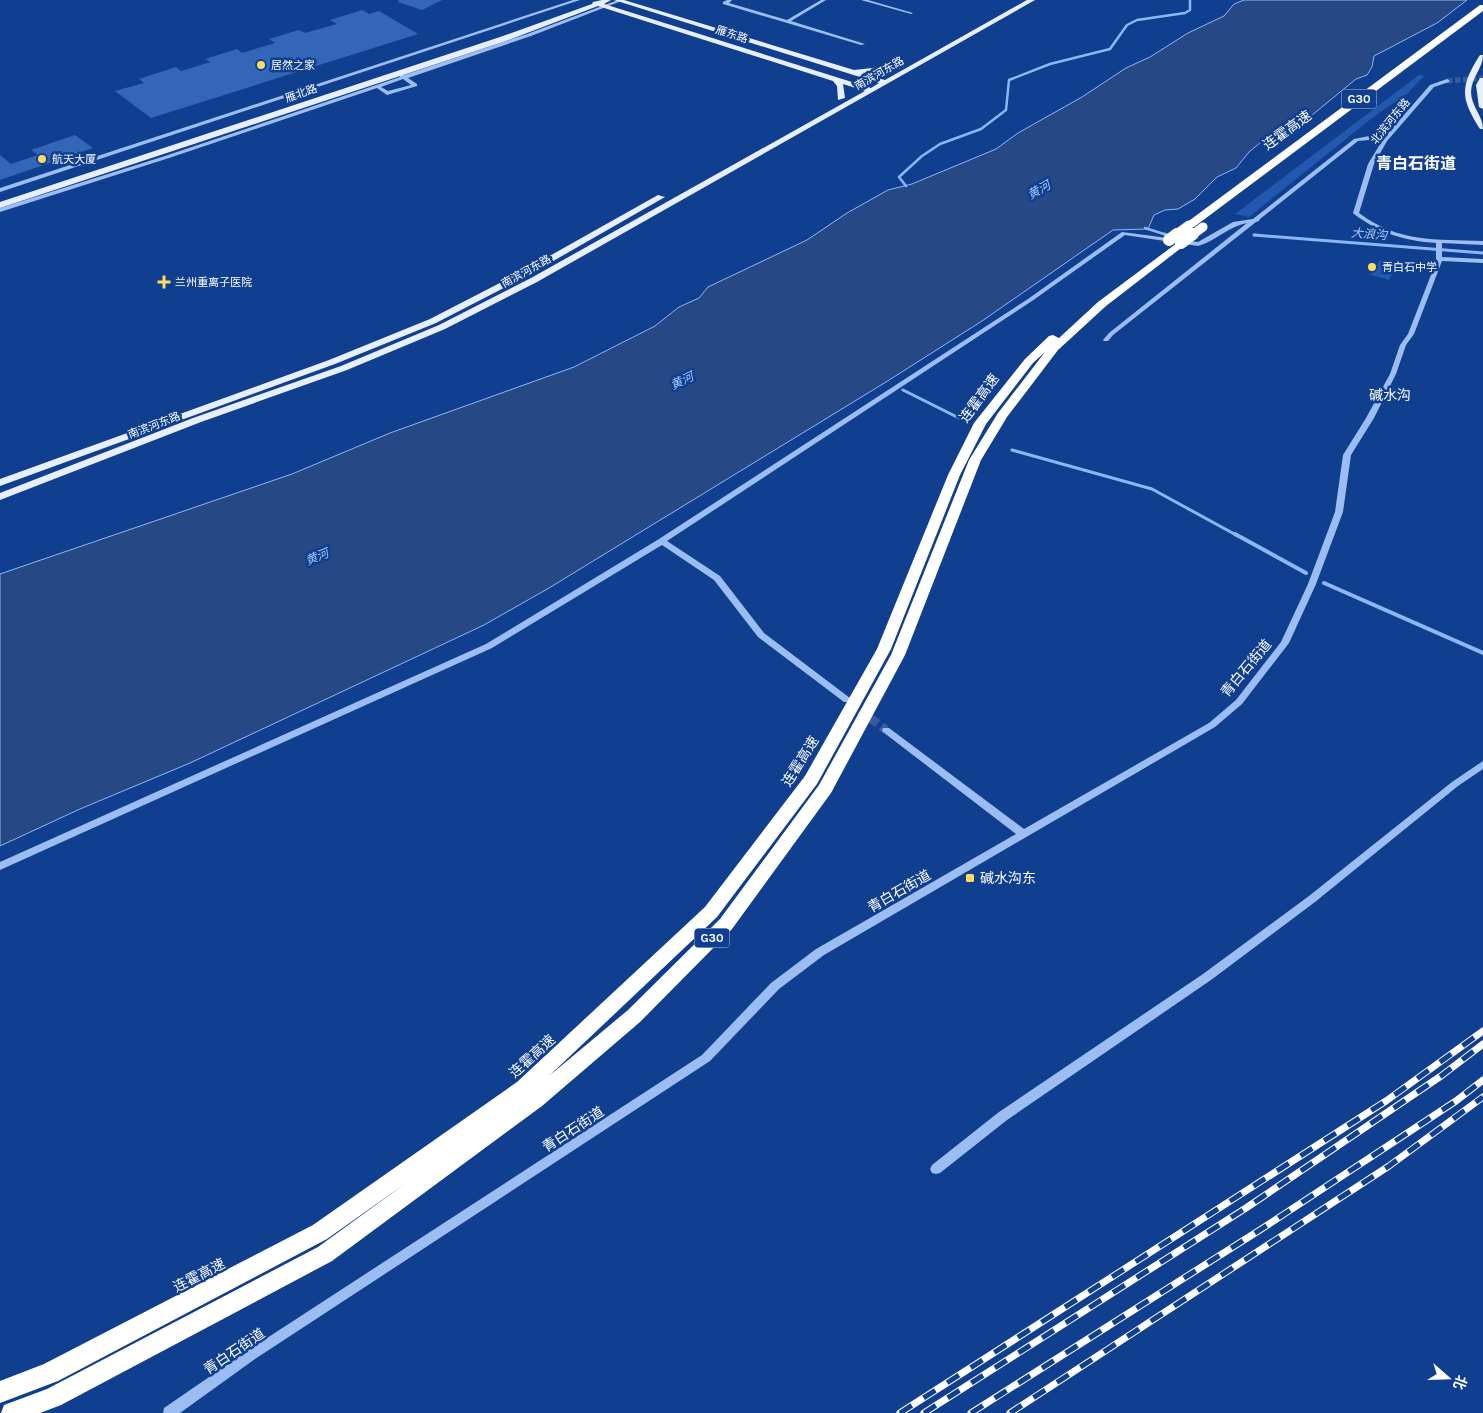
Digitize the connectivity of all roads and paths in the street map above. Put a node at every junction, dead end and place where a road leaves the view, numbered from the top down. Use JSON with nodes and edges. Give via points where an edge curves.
{"nodes":[{"id":1,"x":578,"y":0,"type":"edge"},
{"id":2,"x":620,"y":0,"type":"edge"},
{"id":3,"x":730,"y":0,"type":"edge"},
{"id":4,"x":824,"y":0,"type":"edge"},
{"id":5,"x":863,"y":0,"type":"edge"},
{"id":6,"x":1018,"y":0,"type":"edge"},
{"id":7,"x":1032,"y":0,"type":"edge"},
{"id":8,"x":591,"y":1,"type":"edge"},
{"id":9,"x":607,"y":3,"type":"edge"},
{"id":10,"x":1483,"y":8,"type":"edge"},
{"id":11,"x":911,"y":13,"type":"dead end"},
{"id":12,"x":1483,"y":17,"type":"edge"},
{"id":13,"x":788,"y":21,"type":"junction"},
{"id":14,"x":863,"y":44,"type":"dead end"},
{"id":15,"x":1483,"y":57,"type":"edge"},
{"id":16,"x":897,"y":67,"type":"junction"},
{"id":17,"x":847,"y":71,"type":"junction"},
{"id":18,"x":401,"y":75,"type":"junction"},
{"id":19,"x":836,"y":79,"type":"junction"},
{"id":20,"x":874,"y":79,"type":"junction"},
{"id":21,"x":1483,"y":80,"type":"edge"},
{"id":22,"x":1447,"y":81,"type":"tunnel mouth"},
{"id":23,"x":884,"y":82,"type":"junction"},
{"id":24,"x":377,"y":86,"type":"junction"},
{"id":25,"x":861,"y":87,"type":"junction"},
{"id":26,"x":871,"y":90,"type":"junction"},
{"id":27,"x":841,"y":98,"type":"junction"},
{"id":28,"x":1483,"y":107,"type":"edge"},
{"id":29,"x":1483,"y":127,"type":"edge"},
{"id":30,"x":1385,"y":140,"type":"junction"},
{"id":31,"x":0,"y":190,"type":"edge"},
{"id":32,"x":0,"y":199,"type":"edge"},
{"id":33,"x":657,"y":204,"type":"junction"},
{"id":34,"x":0,"y":205,"type":"edge"},
{"id":35,"x":0,"y":210,"type":"edge"},
{"id":36,"x":1254,"y":222,"type":"junction"},
{"id":37,"x":1175,"y":242,"type":"junction"},
{"id":38,"x":1483,"y":244,"type":"edge"},
{"id":39,"x":1439,"y":251,"type":"junction"},
{"id":40,"x":1483,"y":261,"type":"edge"},
{"id":41,"x":1106,"y":340,"type":"dead end"},
{"id":42,"x":0,"y":483,"type":"edge"},
{"id":43,"x":0,"y":496,"type":"edge"},
{"id":44,"x":662,"y":541,"type":"junction"},
{"id":45,"x":847,"y":700,"type":"tunnel mouth"},
{"id":46,"x":886,"y":730,"type":"tunnel mouth"},
{"id":47,"x":1483,"y":764,"type":"edge"},
{"id":48,"x":1023,"y":834,"type":"junction"},
{"id":49,"x":0,"y":866,"type":"edge"},
{"id":50,"x":936,"y":1169,"type":"dead end"},
{"id":51,"x":0,"y":1392,"type":"edge"},
{"id":52,"x":12,"y":1413,"type":"edge"},
{"id":53,"x":169,"y":1413,"type":"edge"}],
"edges":[{"from":1,"to":31,"type":"street"},
{"from":2,"to":9,"type":"street"},
{"from":2,"to":17,"type":"main road","name":"雁东路"},
{"from":3,"to":13,"type":"street","via":[[725,3]]},
{"from":4,"to":13,"type":"street"},
{"from":5,"to":11,"type":"street"},
{"from":6,"to":16,"type":"main road","name":"南滨河东路"},
{"from":7,"to":23,"type":"main road","name":"南滨河东路"},
{"from":8,"to":9,"type":"main road","name":"雁北路"},
{"from":8,"to":18,"type":"main road","name":"雁北路","via":[[503,39]]},
{"from":8,"to":32,"type":"main road","name":"雁北路","via":[[496,36]]},
{"from":9,"to":18,"type":"street","via":[[529,35]]},
{"from":9,"to":19,"type":"main road","name":"雁东路"},
{"from":10,"to":37,"type":"highway","name":"连霍高速","number":"G30","bridge":true,"via":[[1190,224]]},
{"from":12,"to":37,"type":"highway","name":"连霍高速","number":"G30","bridge":true,"via":[[1203,227]]},
{"from":13,"to":14,"type":"street"},
{"from":15,"to":29,"type":"main road","via":[[1467,82],[1470,107]]},
{"from":16,"to":17,"type":"main road"},
{"from":16,"to":20,"type":"main road","name":"南滨河东路"},
{"from":17,"to":20,"type":"main road","name":"雁东路"},
{"from":18,"to":24,"type":"street"},
{"from":18,"to":24,"type":"street","via":[[415,85],[387,93]]},
{"from":18,"to":34,"type":"main road","name":"雁北路"},
{"from":19,"to":25,"type":"main road","name":"雁东路"},
{"from":19,"to":27,"type":"main road","via":[[841,86]]},
{"from":20,"to":23,"type":"main road","name":"雁东路"},
{"from":20,"to":25,"type":"main road","name":"南滨河东路"},
{"from":21,"to":28,"type":"main road","via":[[1480,85]]},
{"from":22,"to":30,"type":"street","name":"北滨河东路","via":[[1432,86]]},
{"from":23,"to":26,"type":"main road","name":"南滨河东路"},
{"from":24,"to":35,"type":"street"},
{"from":25,"to":26,"type":"main road","name":"雁东路"},
{"from":25,"to":27,"type":"main road","name":"南滨河东路"},
{"from":26,"to":33,"type":"main road","name":"南滨河东路"},
{"from":27,"to":33,"type":"main road","name":"南滨河东路"},
{"from":30,"to":36,"type":"street","via":[[1356,140]]},
{"from":30,"to":39,"type":"street","name":"北滨河东路","via":[[1371,164],[1356,214],[1368,225],[1389,235]]},
{"from":33,"to":42,"type":"main road","name":"南滨河东路","via":[[433,321],[332,362]]},
{"from":33,"to":43,"type":"main road","name":"南滨河东路","via":[[534,280],[442,328],[344,368],[197,420]]},
{"from":36,"to":41,"type":"street"},
{"from":36,"to":44,"type":"street","via":[[1235,222],[1198,244],[1124,233],[1030,300]]},
{"from":37,"to":51,"type":"highway","name":"连霍高速","number":"G30","via":[[1092,300],[1029,361],[980,423],[954,475],[879,658],[811,780],[711,912],[524,1088],[320,1232],[50,1372]]},
{"from":37,"to":52,"type":"highway","name":"连霍高速","number":"G30","via":[[1054,348],[1002,416],[976,460],[898,655],[826,789],[726,924],[634,1016],[535,1100],[325,1254],[53,1397]]},
{"from":38,"to":39,"type":"street"},
{"from":39,"to":40,"type":"street"},
{"from":39,"to":48,"type":"street","name":"青白石街道","via":[[1411,334],[1403,345],[1393,374],[1347,455],[1339,512],[1285,643],[1239,702],[1212,725]]},
{"from":44,"to":45,"type":"street","via":[[716,578],[762,635]]},
{"from":44,"to":49,"type":"street","via":[[489,646]]},
{"from":46,"to":48,"type":"street"},
{"from":47,"to":50,"type":"street","via":[[1230,961],[1003,1116]]},
{"from":48,"to":53,"type":"street","name":"青白石街道","via":[[820,952],[774,986],[706,1058],[251,1355]]}]}
